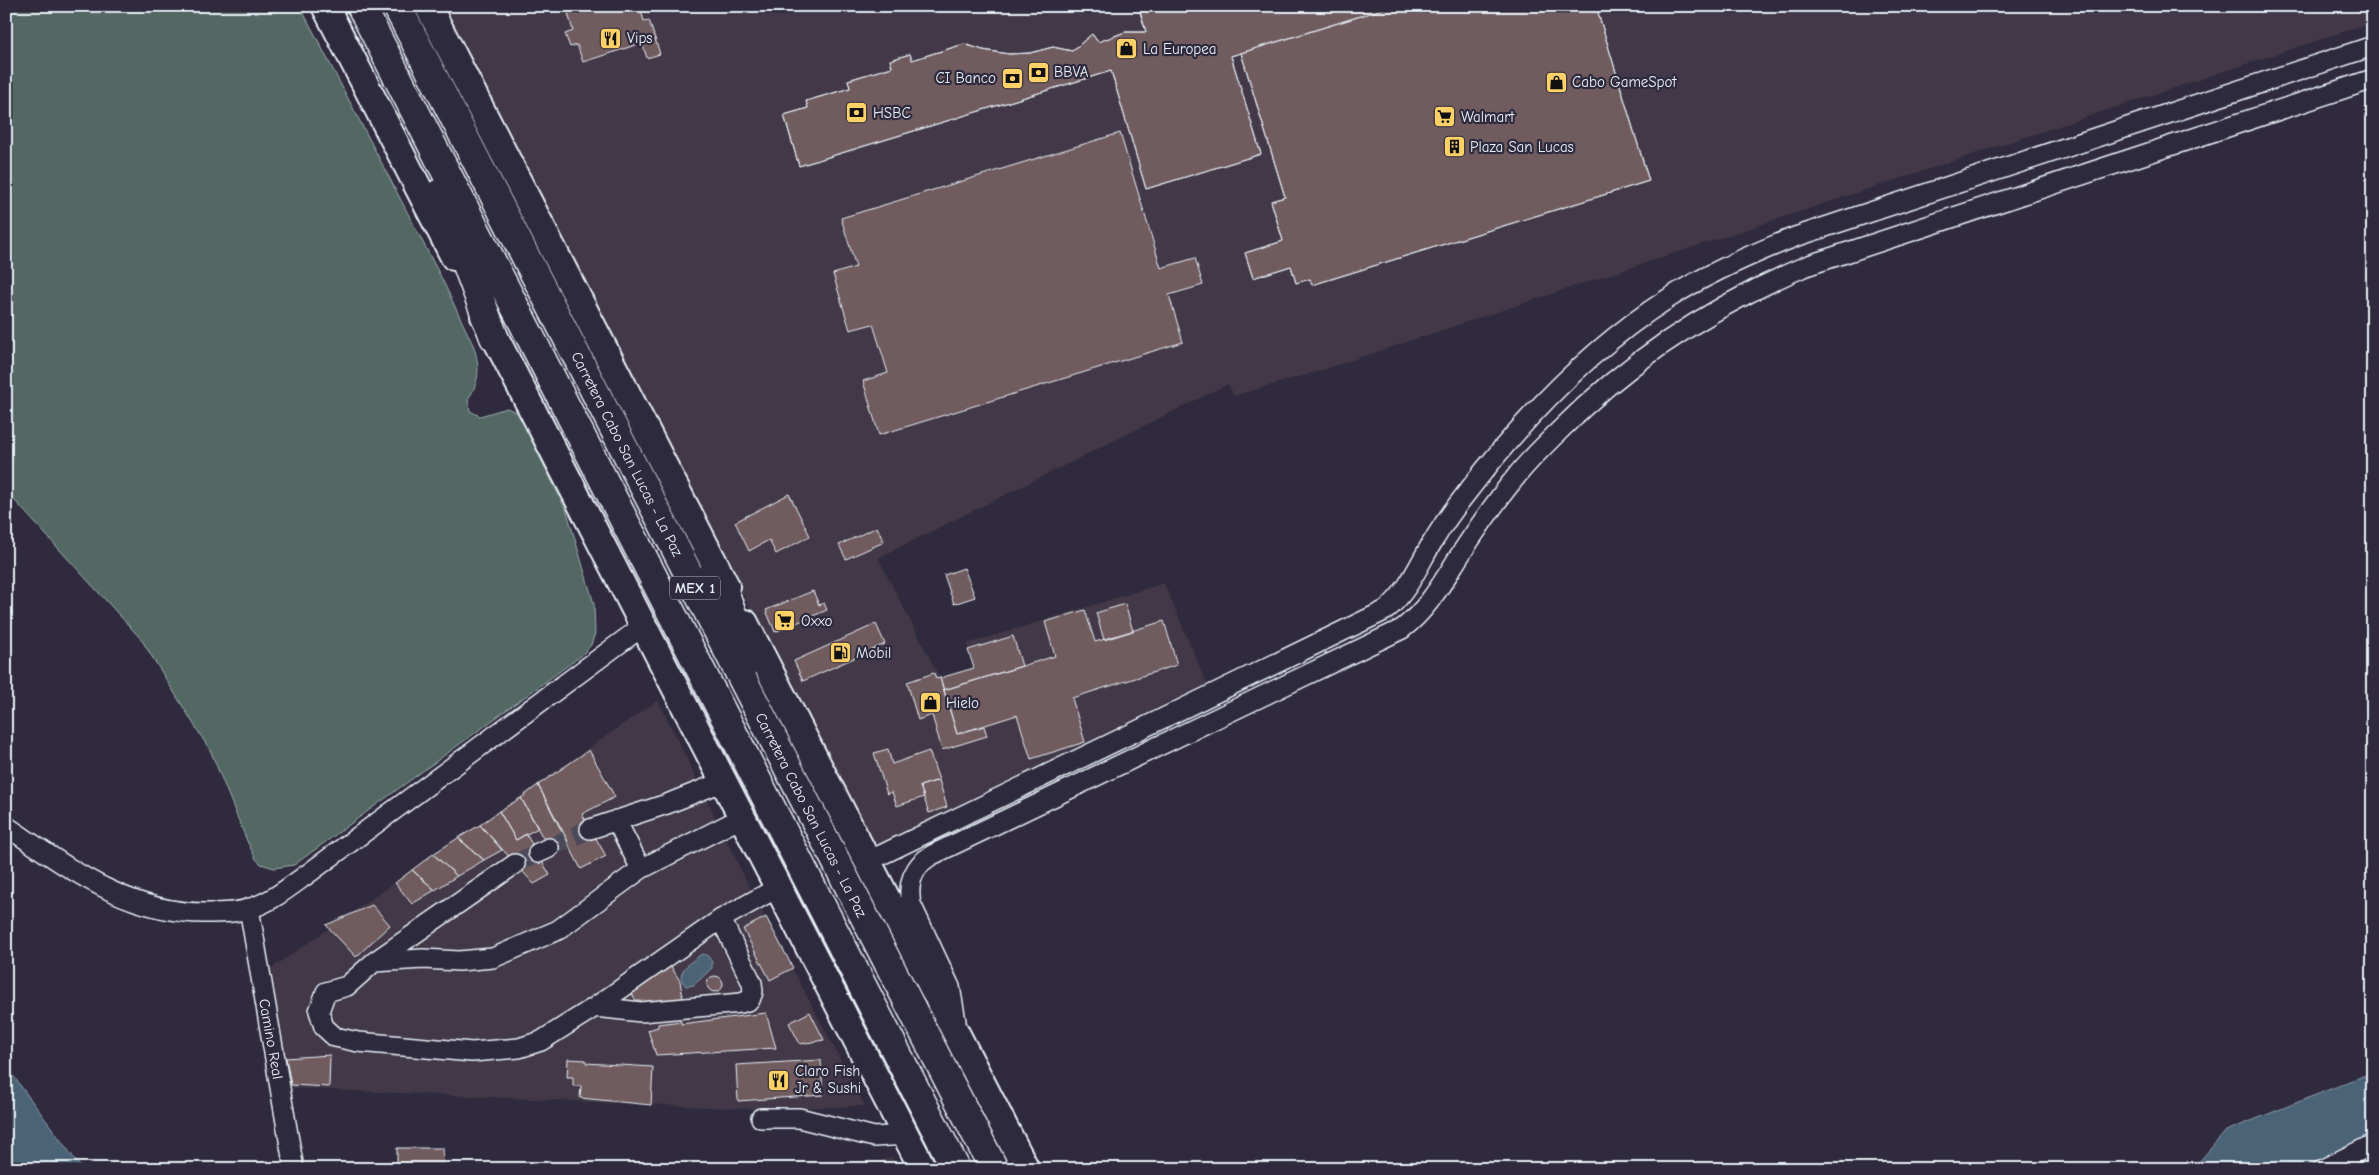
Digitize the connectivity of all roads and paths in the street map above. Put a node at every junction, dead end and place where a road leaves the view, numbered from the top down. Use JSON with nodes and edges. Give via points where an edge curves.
{"nodes":[{"id":1,"x":325,"y":6,"type":"edge"},
{"id":2,"x":361,"y":6,"type":"edge"},
{"id":3,"x":397,"y":6,"type":"edge"},
{"id":4,"x":428,"y":6,"type":"edge"},
{"id":5,"x":2373,"y":46,"type":"edge"},
{"id":6,"x":392,"y":65,"type":"junction"},
{"id":7,"x":2373,"y":79,"type":"edge"},
{"id":8,"x":494,"y":336,"type":"junction"},
{"id":9,"x":715,"y":566,"type":"junction"},
{"id":10,"x":643,"y":626,"type":"junction"},
{"id":11,"x":722,"y":782,"type":"junction"},
{"id":12,"x":802,"y":797,"type":"junction"},
{"id":13,"x":741,"y":818,"type":"junction"},
{"id":14,"x":616,"y":820,"type":"junction"},
{"id":15,"x":6,"y":826,"type":"edge"},
{"id":16,"x":590,"y":829,"type":"tunnel mouth"},
{"id":17,"x":861,"y":849,"type":"junction"},
{"id":18,"x":515,"y":864,"type":"tunnel mouth"},
{"id":19,"x":641,"y":869,"type":"junction"},
{"id":20,"x":777,"y":888,"type":"junction"},
{"id":21,"x":249,"y":908,"type":"junction"},
{"id":22,"x":721,"y":919,"type":"junction"},
{"id":23,"x":374,"y":962,"type":"junction"},
{"id":24,"x":595,"y":1007,"type":"junction"},
{"id":25,"x":958,"y":1037,"type":"junction"},
{"id":26,"x":906,"y":1070,"type":"junction"},
{"id":27,"x":761,"y":1118,"type":"dead end"},
{"id":28,"x":906,"y":1135,"type":"junction"},
{"id":29,"x":2373,"y":1144,"type":"edge"},
{"id":30,"x":294,"y":1169,"type":"edge"},
{"id":31,"x":923,"y":1169,"type":"edge"},
{"id":32,"x":940,"y":1169,"type":"edge"},
{"id":33,"x":956,"y":1169,"type":"edge"},
{"id":34,"x":994,"y":1169,"type":"edge"},
{"id":35,"x":1026,"y":1169,"type":"edge"},
{"id":36,"x":2323,"y":1169,"type":"edge"}],
"edges":[{"from":1,"to":8,"type":"main road"},
{"from":2,"to":6,"type":"highway","number":"MEX 1"},
{"from":3,"to":12,"type":"highway","name":"Carretera Cabo San Lucas - La Paz","number":"MEX 1"},
{"from":4,"to":9,"type":"main road"},
{"from":5,"to":17,"type":"street","via":[[1822,228],[1728,266],[1670,298],[1612,339],[1524,422],[1464,496],[1434,538],[1404,592],[1386,610],[878,856],[869,856]]},
{"from":6,"to":8,"type":"highway"},
{"from":6,"to":26,"type":"highway","number":"MEX 1"},
{"from":7,"to":25,"type":"street","via":[[1806,266],[1774,279],[1687,326],[1634,363],[1540,450],[1489,513],[1429,604],[1402,629],[922,862],[913,876],[910,899],[950,987]]},
{"from":8,"to":10,"type":"main road"},
{"from":9,"to":12,"type":"highway"},
{"from":9,"to":17,"type":"main road"},
{"from":10,"to":11,"type":"main road"},
{"from":10,"to":21,"type":"street","via":[[309,873],[269,900]]},
{"from":11,"to":13,"type":"main road"},
{"from":11,"to":14,"type":"street"},
{"from":12,"to":34,"type":"highway","name":"Carretera Cabo San Lucas - La Paz","number":"MEX 1"},
{"from":13,"to":19,"type":"street"},
{"from":13,"to":20,"type":"main road"},
{"from":14,"to":16,"type":"street"},
{"from":14,"to":19,"type":"street"},
{"from":15,"to":21,"type":"street","via":[[104,889],[136,902],[169,911],[195,913]]},
{"from":17,"to":25,"type":"main road"},
{"from":18,"to":23,"type":"street"},
{"from":19,"to":23,"type":"street","via":[[558,930],[493,958]]},
{"from":20,"to":22,"type":"street"},
{"from":20,"to":28,"type":"main road"},
{"from":21,"to":30,"type":"street","name":"Camino Real"},
{"from":22,"to":24,"type":"street"},
{"from":22,"to":24,"type":"street","via":[[752,983],[750,1000],[641,1012]]},
{"from":23,"to":24,"type":"street","via":[[347,986],[326,992],[319,1011],[324,1027],[335,1037],[472,1052],[519,1048],[542,1041]]},
{"from":25,"to":35,"type":"main road"},
{"from":26,"to":32,"type":"highway"},
{"from":26,"to":33,"type":"highway","number":"MEX 1"},
{"from":27,"to":28,"type":"street","via":[[800,1118],[874,1137]]},
{"from":28,"to":31,"type":"main road"},
{"from":29,"to":36,"type":"street"}]}
